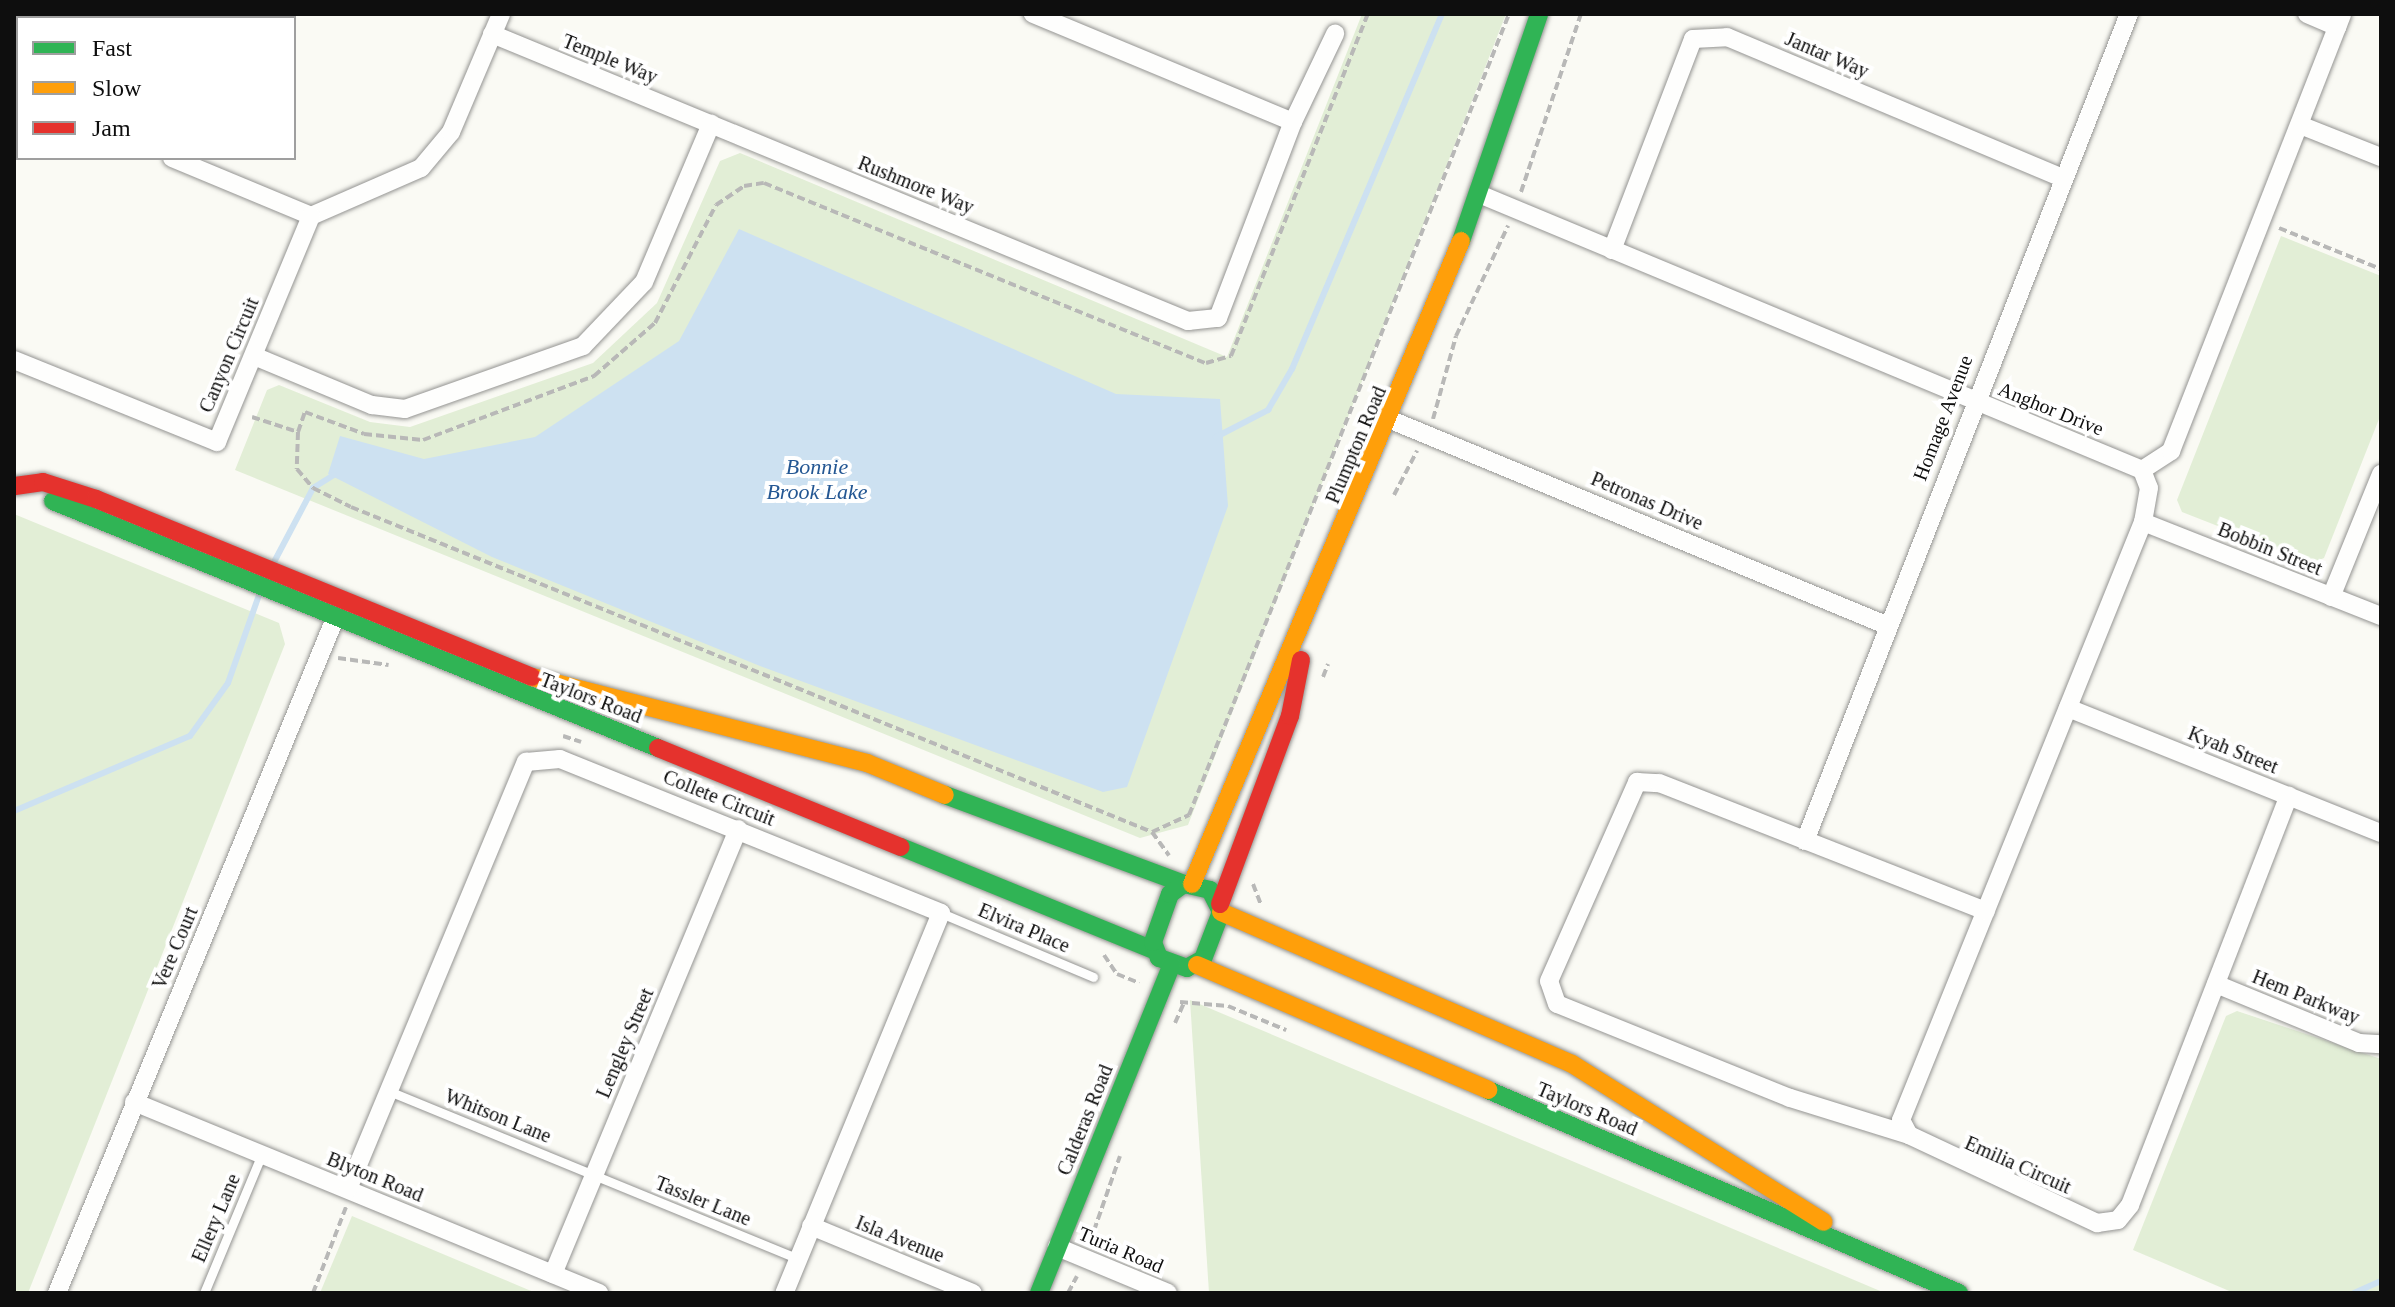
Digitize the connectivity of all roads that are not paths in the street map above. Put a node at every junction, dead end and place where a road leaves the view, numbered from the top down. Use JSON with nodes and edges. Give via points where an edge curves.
{"nodes":[{"id":1,"x":501,"y":14,"type":"edge"},
{"id":2,"x":1033,"y":14,"type":"edge"},
{"id":3,"x":1539,"y":14,"type":"edge"},
{"id":4,"x":2129,"y":14,"type":"edge"},
{"id":5,"x":2307,"y":14,"type":"edge"},
{"id":6,"x":2340,"y":20,"type":"edge"},
{"id":7,"x":492,"y":34,"type":"junction"},
{"id":8,"x":1335,"y":34,"type":"dead end"},
{"id":9,"x":1293,"y":122,"type":"junction"},
{"id":10,"x":711,"y":124,"type":"junction"},
{"id":11,"x":2300,"y":125,"type":"junction"},
{"id":12,"x":2381,"y":157,"type":"edge"},
{"id":13,"x":182,"y":160,"type":"edge"},
{"id":14,"x":214,"y":166,"type":"edge"},
{"id":15,"x":2062,"y":178,"type":"junction"},
{"id":16,"x":1479,"y":194,"type":"junction"},
{"id":17,"x":311,"y":216,"type":"junction"},
{"id":18,"x":1612,"y":250,"type":"junction"},
{"id":19,"x":254,"y":356,"type":"junction"},
{"id":20,"x":14,"y":360,"type":"edge"},
{"id":21,"x":1973,"y":402,"type":"junction"},
{"id":22,"x":1391,"y":420,"type":"junction"},
{"id":23,"x":2142,"y":470,"type":"junction"},
{"id":24,"x":2381,"y":474,"type":"edge"},
{"id":25,"x":15,"y":485,"type":"edge"},
{"id":26,"x":2143,"y":522,"type":"junction"},
{"id":27,"x":2331,"y":597,"type":"junction"},
{"id":28,"x":1311,"y":610,"type":"junction"},
{"id":29,"x":2381,"y":616,"type":"edge"},
{"id":30,"x":334,"y":621,"type":"junction"},
{"id":31,"x":1886,"y":625,"type":"junction"},
{"id":32,"x":2068,"y":708,"type":"junction"},
{"id":33,"x":2289,"y":796,"type":"junction"},
{"id":34,"x":738,"y":829,"type":"junction"},
{"id":35,"x":2381,"y":833,"type":"edge"},
{"id":36,"x":1805,"y":841,"type":"junction"},
{"id":37,"x":1188,"y":884,"type":"junction"},
{"id":38,"x":1220,"y":908,"type":"junction"},
{"id":39,"x":1986,"y":911,"type":"junction"},
{"id":40,"x":941,"y":913,"type":"junction"},
{"id":41,"x":1153,"y":950,"type":"junction"},
{"id":42,"x":1172,"y":964,"type":"junction"},
{"id":43,"x":1197,"y":965,"type":"junction"},
{"id":44,"x":1093,"y":977,"type":"dead end"},
{"id":45,"x":2216,"y":984,"type":"junction"},
{"id":46,"x":2381,"y":1044,"type":"edge"},
{"id":47,"x":389,"y":1091,"type":"junction"},
{"id":48,"x":134,"y":1102,"type":"junction"},
{"id":49,"x":1909,"y":1135,"type":"junction"},
{"id":50,"x":261,"y":1156,"type":"junction"},
{"id":51,"x":594,"y":1175,"type":"junction"},
{"id":52,"x":348,"y":1189,"type":"junction"},
{"id":53,"x":811,"y":1226,"type":"junction"},
{"id":54,"x":1057,"y":1247,"type":"junction"},
{"id":55,"x":1857,"y":1249,"type":"junction"},
{"id":56,"x":798,"y":1259,"type":"junction"},
{"id":57,"x":553,"y":1274,"type":"junction"},
{"id":58,"x":57,"y":1293,"type":"edge"},
{"id":59,"x":204,"y":1293,"type":"edge"},
{"id":60,"x":599,"y":1293,"type":"edge"},
{"id":61,"x":784,"y":1293,"type":"edge"},
{"id":62,"x":973,"y":1293,"type":"edge"},
{"id":63,"x":1039,"y":1293,"type":"edge"},
{"id":64,"x":1168,"y":1293,"type":"edge"},
{"id":65,"x":1959,"y":1293,"type":"edge"}],
"edges":[{"from":1,"to":7,"type":"street"},
{"from":2,"to":9,"type":"street"},
{"from":3,"to":16,"type":"street","name":"Plumpton Road"},
{"from":4,"to":15,"type":"street","name":"Homage Avenue"},
{"from":5,"to":6,"type":"street"},
{"from":6,"to":11,"type":"street"},
{"from":7,"to":10,"type":"street","name":"Temple Way"},
{"from":7,"to":17,"type":"street","via":[[451,132],[421,168]]},
{"from":8,"to":9,"type":"street"},
{"from":9,"to":10,"type":"street","name":"Rushmore Way","via":[[1218,318],[1188,321]]},
{"from":10,"to":19,"type":"street","via":[[644,282],[583,346],[405,409],[372,405]]},
{"from":11,"to":12,"type":"street"},
{"from":11,"to":23,"type":"street","via":[[2171,451]]},
{"from":13,"to":14,"type":"street"},
{"from":14,"to":17,"type":"street"},
{"from":15,"to":18,"type":"street","name":"Jantar Way","via":[[1727,37],[1693,39]]},
{"from":15,"to":21,"type":"street","name":"Homage Avenue"},
{"from":16,"to":18,"type":"street","name":"Anghor Drive"},
{"from":16,"to":22,"type":"street","name":"Plumpton Road"},
{"from":17,"to":19,"type":"street","name":"Canyon Circuit"},
{"from":18,"to":21,"type":"street","name":"Anghor Drive"},
{"from":19,"to":20,"type":"street","name":"Canyon Circuit","via":[[217,442]]},
{"from":21,"to":23,"type":"street","name":"Anghor Drive"},
{"from":21,"to":31,"type":"street","name":"Homage Avenue"},
{"from":22,"to":28,"type":"street","name":"Plumpton Road"},
{"from":22,"to":31,"type":"street","name":"Petronas Drive"},
{"from":23,"to":26,"type":"street","via":[[2149,488]]},
{"from":24,"to":27,"type":"street"},
{"from":25,"to":30,"type":"street","name":"Taylors Road"},
{"from":25,"to":37,"type":"street","via":[[43,482],[96,499],[528,677],[867,763],[1081,851]]},
{"from":26,"to":27,"type":"street","name":"Bobbin Street"},
{"from":26,"to":32,"type":"street"},
{"from":27,"to":29,"type":"street","name":"Bobbin Street"},
{"from":28,"to":37,"type":"street","name":"Plumpton Road"},
{"from":28,"to":38,"type":"street","via":[[1290,716]]},
{"from":30,"to":41,"type":"street","name":"Taylors Road"},
{"from":30,"to":48,"type":"street","name":"Vere Court"},
{"from":31,"to":36,"type":"street","name":"Homage Avenue"},
{"from":32,"to":33,"type":"street","name":"Kyah Street"},
{"from":32,"to":39,"type":"street"},
{"from":33,"to":35,"type":"street","name":"Kyah Street"},
{"from":33,"to":45,"type":"street","name":"Emilia Circuit"},
{"from":34,"to":40,"type":"street","name":"Collete Circuit"},
{"from":34,"to":47,"type":"street","name":"Collete Circuit","via":[[560,759],[526,762]]},
{"from":34,"to":51,"type":"street","name":"Lengley Street"},
{"from":36,"to":39,"type":"street"},
{"from":36,"to":49,"type":"street","via":[[1659,783],[1637,782],[1549,981],[1557,1004],[1790,1098]]},
{"from":37,"to":38,"type":"street"},
{"from":37,"to":41,"type":"street","name":"Plumpton Road","via":[[1170,894]]},
{"from":38,"to":43,"type":"street"},
{"from":38,"to":55,"type":"street","via":[[1572,1064]]},
{"from":39,"to":49,"type":"street","via":[[1901,1120]]},
{"from":40,"to":44,"type":"lane","name":"Elvira Place"},
{"from":40,"to":53,"type":"street"},
{"from":41,"to":42,"type":"street","name":"Taylors Road"},
{"from":42,"to":43,"type":"street"},
{"from":42,"to":54,"type":"street","name":"Calderas Road"},
{"from":43,"to":55,"type":"street","name":"Taylors Road"},
{"from":45,"to":46,"type":"street","name":"Hem Parkway","via":[[2359,1043]]},
{"from":45,"to":49,"type":"street","name":"Emilia Circuit","via":[[2130,1205],[2118,1220],[2097,1223]]},
{"from":47,"to":51,"type":"lane","name":"Whitson Lane"},
{"from":47,"to":52,"type":"street","name":"Collete Circuit"},
{"from":48,"to":50,"type":"street","name":"Blyton Road"},
{"from":48,"to":58,"type":"street","name":"Vere Court"},
{"from":50,"to":52,"type":"street","name":"Blyton Road"},
{"from":50,"to":59,"type":"lane","name":"Ellery Lane"},
{"from":51,"to":56,"type":"lane","name":"Tassler Lane"},
{"from":51,"to":57,"type":"street","name":"Lengley Street"},
{"from":52,"to":57,"type":"street","name":"Blyton Road"},
{"from":53,"to":56,"type":"street"},
{"from":53,"to":62,"type":"street","name":"Isla Avenue"},
{"from":54,"to":63,"type":"street","name":"Calderas Road"},
{"from":54,"to":64,"type":"street","name":"Turia Road"},
{"from":55,"to":65,"type":"street","name":"Taylors Road"},
{"from":56,"to":61,"type":"street"},
{"from":57,"to":60,"type":"street","name":"Blyton Road"}]}
